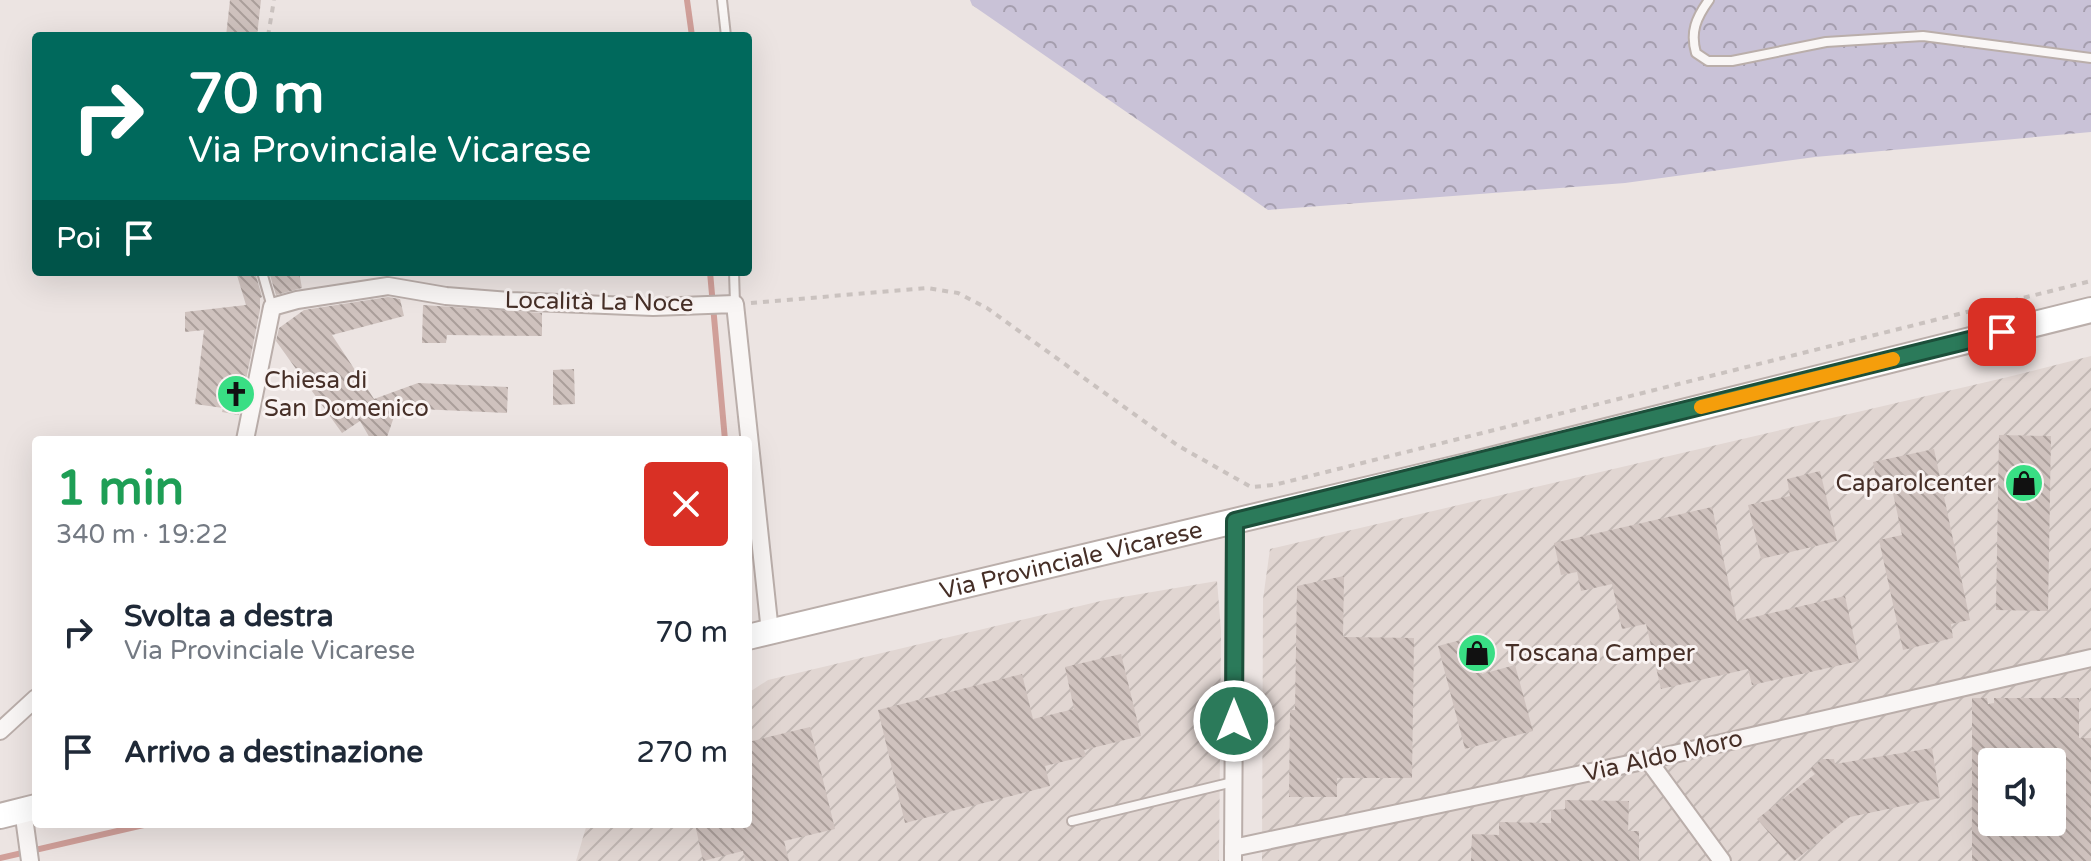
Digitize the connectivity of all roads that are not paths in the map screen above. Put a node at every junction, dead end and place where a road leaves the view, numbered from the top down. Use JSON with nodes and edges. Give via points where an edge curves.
{"nodes":[{"id":1,"x":722,"y":0,"type":"edge"},
{"id":2,"x":1709,"y":0,"type":"edge"},
{"id":3,"x":726,"y":32,"type":"edge"},
{"id":4,"x":2091,"y":58,"type":"edge"},
{"id":5,"x":263,"y":276,"type":"edge"},
{"id":6,"x":732,"y":276,"type":"edge"},
{"id":7,"x":390,"y":279,"type":"edge"},
{"id":8,"x":721,"y":304,"type":"junction"},
{"id":9,"x":272,"y":307,"type":"junction"},
{"id":10,"x":2091,"y":310,"type":"edge"},
{"id":11,"x":246,"y":436,"type":"edge"},
{"id":12,"x":736,"y":436,"type":"edge"},
{"id":13,"x":1235,"y":521,"type":"junction"},
{"id":14,"x":752,"y":574,"type":"edge"},
{"id":15,"x":759,"y":635,"type":"edge"},
{"id":16,"x":2091,"y":658,"type":"edge"},
{"id":17,"x":32,"y":702,"type":"edge"},
{"id":18,"x":0,"y":731,"type":"edge"},
{"id":19,"x":1648,"y":760,"type":"junction"},
{"id":20,"x":1233,"y":782,"type":"junction"},
{"id":21,"x":20,"y":811,"type":"edge"},
{"id":22,"x":1072,"y":821,"type":"dead end"},
{"id":23,"x":1233,"y":854,"type":"edge"},
{"id":24,"x":30,"y":855,"type":"edge"},
{"id":25,"x":1722,"y":861,"type":"edge"}],
"edges":[{"from":1,"to":3,"type":"lane"},
{"from":2,"to":4,"type":"lane","via":[[1694,27],[1693,41],[1696,53],[1708,61],[1826,42],[1923,36]]},
{"from":5,"to":9,"type":"lane"},
{"from":6,"to":8,"type":"lane"},
{"from":7,"to":8,"type":"street","name":"Località La Noce","via":[[446,296],[511,301]]},
{"from":7,"to":9,"type":"street","name":"Località La Noce"},
{"from":8,"to":12,"type":"street"},
{"from":9,"to":11,"type":"street"},
{"from":10,"to":13,"type":"main road","name":"Via Provinciale Vicarese"},
{"from":13,"to":15,"type":"main road","name":"Via Provinciale Vicarese"},
{"from":13,"to":20,"type":"street"},
{"from":14,"to":15,"type":"street"},
{"from":16,"to":19,"type":"street","name":"Via Aldo Moro"},
{"from":17,"to":18,"type":"street"},
{"from":19,"to":23,"type":"street","name":"Via Aldo Moro"},
{"from":19,"to":25,"type":"street"},
{"from":20,"to":22,"type":"lane"},
{"from":20,"to":23,"type":"street"},
{"from":21,"to":24,"type":"street"}]}
